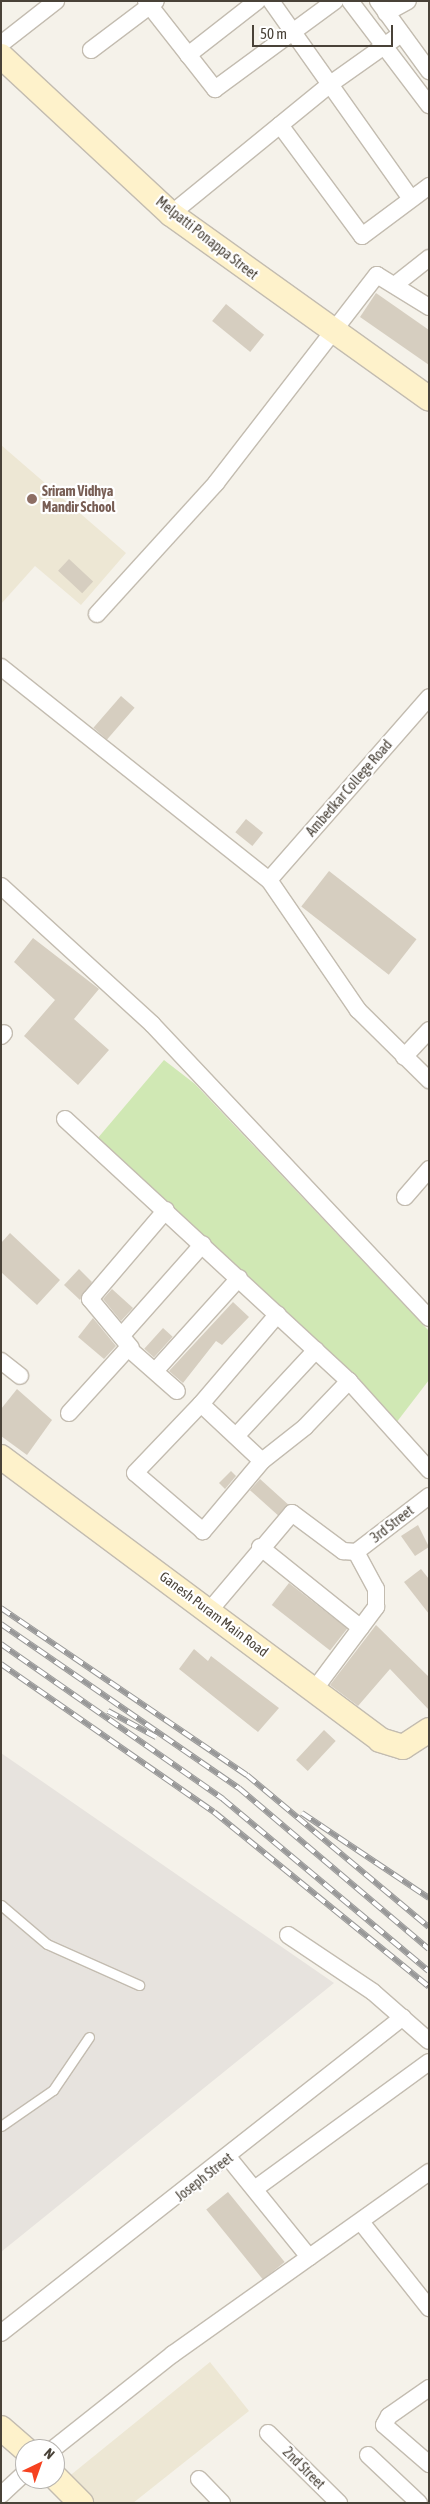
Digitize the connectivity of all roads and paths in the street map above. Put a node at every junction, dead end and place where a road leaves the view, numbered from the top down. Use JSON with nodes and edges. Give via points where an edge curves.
{"nodes":[{"id":1,"x":56,"y":1,"type":"edge"},
{"id":2,"x":257,"y":1,"type":"edge"},
{"id":3,"x":271,"y":1,"type":"edge"},
{"id":4,"x":335,"y":1,"type":"edge"},
{"id":5,"x":350,"y":1,"type":"edge"},
{"id":6,"x":408,"y":1,"type":"edge"},
{"id":7,"x":151,"y":3,"type":"edge"},
{"id":8,"x":382,"y":7,"type":"edge"},
{"id":9,"x":294,"y":31,"type":"junction"},
{"id":10,"x":401,"y":34,"type":"junction"},
{"id":11,"x":384,"y":46,"type":"junction"},
{"id":12,"x":91,"y":50,"type":"dead end"},
{"id":13,"x":188,"y":55,"type":"junction"},
{"id":14,"x":3,"y":58,"type":"edge"},
{"id":15,"x":429,"y":71,"type":"edge"},
{"id":16,"x":329,"y":85,"type":"junction"},
{"id":17,"x":429,"y":105,"type":"edge"},
{"id":18,"x":280,"y":125,"type":"junction"},
{"id":19,"x":429,"y":186,"type":"edge"},
{"id":20,"x":411,"y":199,"type":"junction"},
{"id":21,"x":171,"y":214,"type":"junction"},
{"id":22,"x":429,"y":258,"type":"edge"},
{"id":23,"x":396,"y":284,"type":"junction"},
{"id":24,"x":429,"y":307,"type":"edge"},
{"id":25,"x":332,"y":332,"type":"junction"},
{"id":26,"x":429,"y":399,"type":"edge"},
{"id":27,"x":97,"y":614,"type":"dead end"},
{"id":28,"x":1,"y":667,"type":"edge"},
{"id":29,"x":429,"y":697,"type":"edge"},
{"id":30,"x":269,"y":880,"type":"junction"},
{"id":31,"x":1,"y":886,"type":"edge"},
{"id":32,"x":429,"y":1030,"type":"edge"},
{"id":33,"x":404,"y":1057,"type":"junction"},
{"id":34,"x":429,"y":1080,"type":"edge"},
{"id":35,"x":65,"y":1119,"type":"dead end"},
{"id":36,"x":429,"y":1169,"type":"edge"},
{"id":37,"x":405,"y":1197,"type":"dead end"},
{"id":38,"x":166,"y":1210,"type":"junction"},
{"id":39,"x":203,"y":1244,"type":"junction"},
{"id":40,"x":239,"y":1278,"type":"junction"},
{"id":41,"x":278,"y":1314,"type":"junction"},
{"id":42,"x":429,"y":1318,"type":"edge"},
{"id":43,"x":127,"y":1341,"type":"junction"},
{"id":44,"x":316,"y":1350,"type":"junction"},
{"id":45,"x":1,"y":1361,"type":"edge"},
{"id":46,"x":156,"y":1370,"type":"junction"},
{"id":47,"x":20,"y":1376,"type":"dead end"},
{"id":48,"x":349,"y":1381,"type":"junction"},
{"id":49,"x":176,"y":1391,"type":"dead end"},
{"id":50,"x":201,"y":1404,"type":"junction"},
{"id":51,"x":69,"y":1413,"type":"dead end"},
{"id":52,"x":237,"y":1435,"type":"junction"},
{"id":53,"x":1,"y":1457,"type":"edge"},
{"id":54,"x":262,"y":1461,"type":"junction"},
{"id":55,"x":429,"y":1470,"type":"edge"},
{"id":56,"x":429,"y":1496,"type":"edge"},
{"id":57,"x":260,"y":1547,"type":"junction"},
{"id":58,"x":356,"y":1552,"type":"junction"},
{"id":59,"x":210,"y":1610,"type":"junction"},
{"id":60,"x":361,"y":1628,"type":"junction"},
{"id":61,"x":314,"y":1690,"type":"junction"},
{"id":62,"x":429,"y":1730,"type":"edge"},
{"id":63,"x":1,"y":1905,"type":"edge"},
{"id":64,"x":288,"y":1935,"type":"dead end"},
{"id":65,"x":139,"y":1985,"type":"dead end"},
{"id":66,"x":403,"y":2017,"type":"junction"},
{"id":67,"x":90,"y":2037,"type":"dead end"},
{"id":68,"x":429,"y":2041,"type":"edge"},
{"id":69,"x":429,"y":2062,"type":"edge"},
{"id":70,"x":1,"y":2126,"type":"edge"},
{"id":71,"x":228,"y":2158,"type":"junction"},
{"id":72,"x":429,"y":2172,"type":"edge"},
{"id":73,"x":256,"y":2188,"type":"junction"},
{"id":74,"x":361,"y":2222,"type":"junction"},
{"id":75,"x":309,"y":2257,"type":"junction"},
{"id":76,"x":429,"y":2308,"type":"edge"},
{"id":77,"x":1,"y":2333,"type":"edge"},
{"id":78,"x":428,"y":2389,"type":"edge"},
{"id":79,"x":1,"y":2428,"type":"edge"},
{"id":80,"x":268,"y":2432,"type":"dead end"},
{"id":81,"x":15,"y":2440,"type":"edge"},
{"id":82,"x":65,"y":2440,"type":"edge"},
{"id":83,"x":368,"y":2455,"type":"dead end"},
{"id":84,"x":429,"y":2464,"type":"edge"},
{"id":85,"x":199,"y":2479,"type":"dead end"},
{"id":86,"x":15,"y":2482,"type":"edge"},
{"id":87,"x":65,"y":2487,"type":"edge"},
{"id":88,"x":1,"y":2495,"type":"edge"},
{"id":89,"x":81,"y":2503,"type":"edge"},
{"id":90,"x":222,"y":2503,"type":"edge"},
{"id":91,"x":339,"y":2503,"type":"edge"},
{"id":92,"x":419,"y":2503,"type":"edge"}],
"edges":[{"from":1,"to":14,"type":"street"},
{"from":2,"to":13,"type":"street"},
{"from":3,"to":9,"type":"street"},
{"from":4,"to":9,"type":"street"},
{"from":5,"to":11,"type":"street"},
{"from":6,"to":8,"type":"street"},
{"from":7,"to":12,"type":"street"},
{"from":7,"to":13,"type":"street"},
{"from":8,"to":10,"type":"street"},
{"from":9,"to":13,"type":"street","via":[[215,89]]},
{"from":9,"to":16,"type":"street"},
{"from":10,"to":11,"type":"street"},
{"from":10,"to":15,"type":"street"},
{"from":11,"to":16,"type":"street"},
{"from":11,"to":17,"type":"street"},
{"from":14,"to":21,"type":"street","name":"Melpatti Ponappa Street"},
{"from":16,"to":18,"type":"street"},
{"from":16,"to":20,"type":"street"},
{"from":18,"to":20,"type":"street","via":[[362,236]]},
{"from":18,"to":21,"type":"street"},
{"from":19,"to":20,"type":"street"},
{"from":21,"to":25,"type":"street","name":"Melpatti Ponappa Street"},
{"from":22,"to":23,"type":"street"},
{"from":23,"to":24,"type":"street"},
{"from":23,"to":25,"type":"street","via":[[377,275]]},
{"from":25,"to":26,"type":"street","name":"Melpatti Ponappa Street"},
{"from":25,"to":27,"type":"street","via":[[216,483]]},
{"from":28,"to":30,"type":"street"},
{"from":29,"to":30,"type":"street","name":"Ambedkar College Road"},
{"from":30,"to":33,"type":"street","via":[[358,1010]]},
{"from":31,"to":42,"type":"street","via":[[152,1024]]},
{"from":32,"to":33,"type":"street"},
{"from":33,"to":34,"type":"street"},
{"from":35,"to":38,"type":"street"},
{"from":36,"to":37,"type":"street"},
{"from":38,"to":39,"type":"street"},
{"from":38,"to":43,"type":"street","via":[[90,1299]]},
{"from":39,"to":40,"type":"street"},
{"from":39,"to":43,"type":"street"},
{"from":40,"to":41,"type":"street"},
{"from":40,"to":46,"type":"street"},
{"from":41,"to":44,"type":"street"},
{"from":41,"to":50,"type":"street"},
{"from":43,"to":46,"type":"street"},
{"from":43,"to":51,"type":"street"},
{"from":44,"to":48,"type":"street"},
{"from":44,"to":52,"type":"street"},
{"from":45,"to":47,"type":"street"},
{"from":46,"to":49,"type":"street"},
{"from":48,"to":54,"type":"street","via":[[305,1426]]},
{"from":48,"to":55,"type":"street"},
{"from":50,"to":52,"type":"street"},
{"from":50,"to":54,"type":"street","via":[[135,1472],[202,1531]]},
{"from":52,"to":54,"type":"street"},
{"from":53,"to":59,"type":"street","name":"Ganesh Puram Main Road"},
{"from":56,"to":58,"type":"street","name":"3rd Street"},
{"from":57,"to":58,"type":"street","via":[[292,1513],[342,1551]]},
{"from":57,"to":59,"type":"street"},
{"from":57,"to":60,"type":"street"},
{"from":58,"to":60,"type":"street","via":[[378,1597]]},
{"from":59,"to":61,"type":"street","name":"Ganesh Puram Main Road"},
{"from":60,"to":61,"type":"street"},
{"from":61,"to":62,"type":"street","name":"Ganesh Puram Main Road","via":[[392,1746],[403,1747]]},
{"from":63,"to":65,"type":"lane","via":[[48,1944]]},
{"from":64,"to":66,"type":"street"},
{"from":66,"to":68,"type":"street"},
{"from":66,"to":71,"type":"street","name":"Joseph Street"},
{"from":67,"to":70,"type":"lane","via":[[53,2090]]},
{"from":69,"to":73,"type":"street"},
{"from":71,"to":73,"type":"street"},
{"from":71,"to":77,"type":"street","name":"Joseph Street"},
{"from":72,"to":74,"type":"street"},
{"from":73,"to":75,"type":"street"},
{"from":74,"to":75,"type":"street"},
{"from":74,"to":76,"type":"street"},
{"from":75,"to":82,"type":"street","via":[[173,2354]]},
{"from":78,"to":84,"type":"street","via":[[389,2416],[384,2425]]},
{"from":79,"to":81,"type":"street"},
{"from":80,"to":91,"type":"street","name":"2nd Street"},
{"from":83,"to":92,"type":"street"},
{"from":85,"to":90,"type":"street"},
{"from":86,"to":88,"type":"street"},
{"from":87,"to":89,"type":"street"}]}
